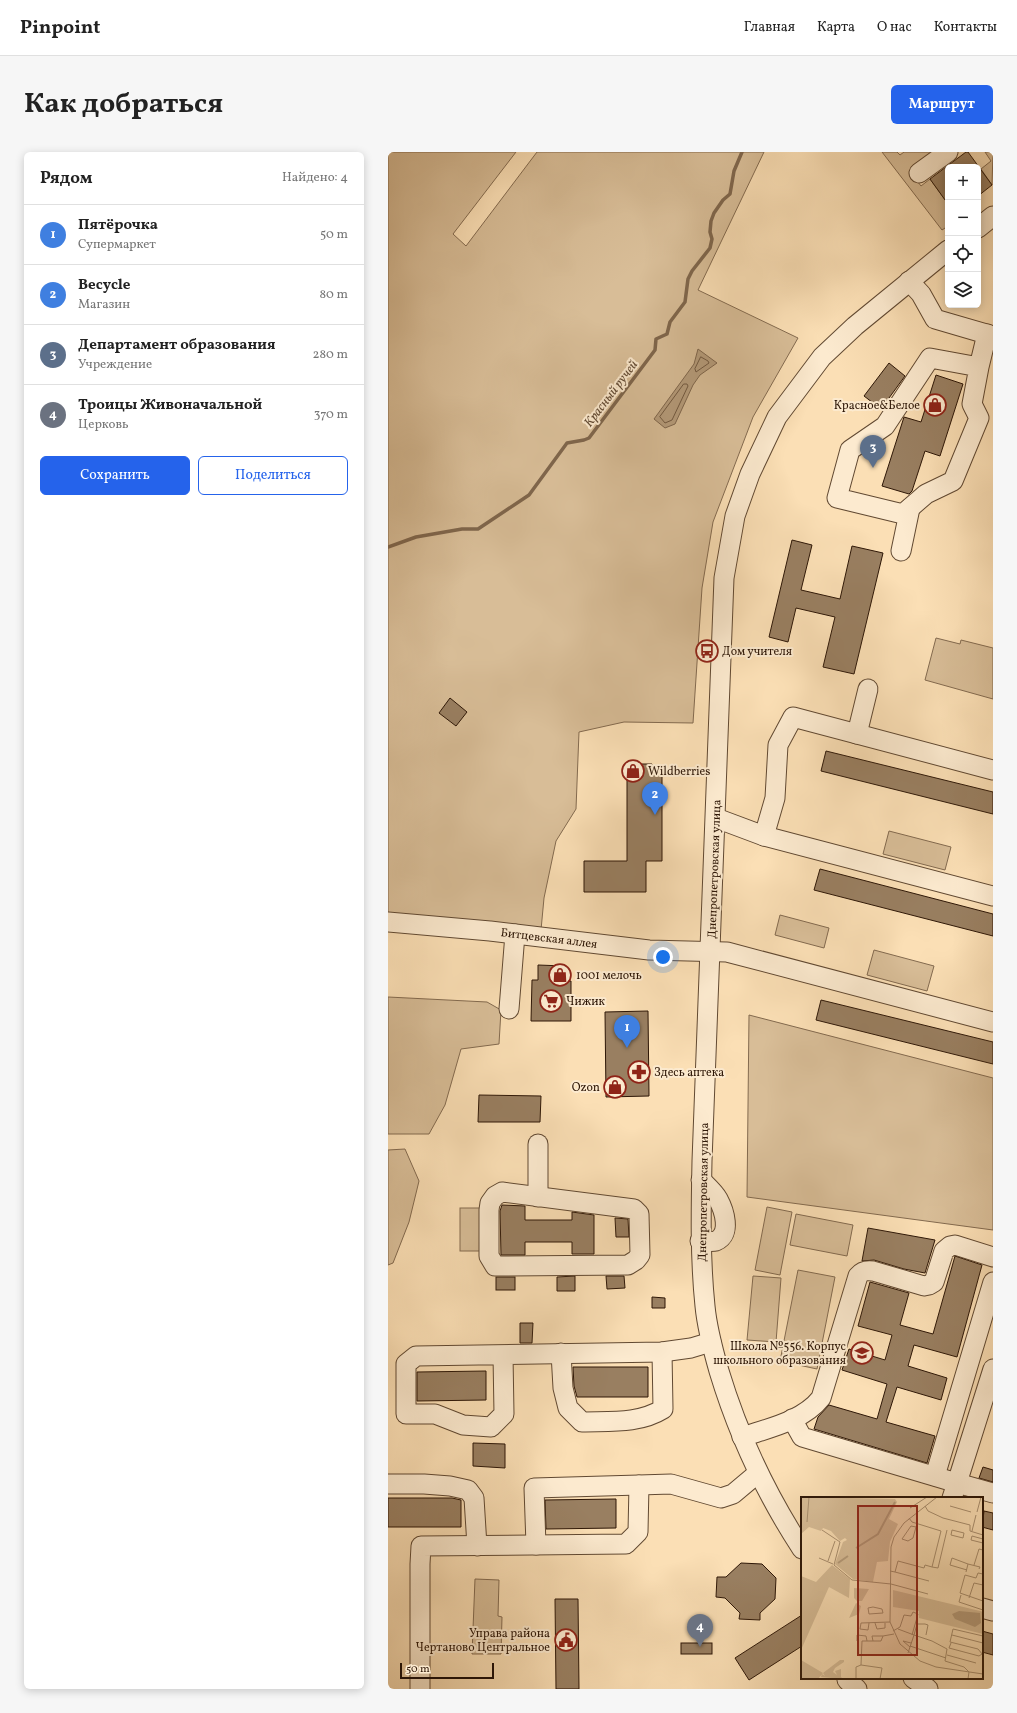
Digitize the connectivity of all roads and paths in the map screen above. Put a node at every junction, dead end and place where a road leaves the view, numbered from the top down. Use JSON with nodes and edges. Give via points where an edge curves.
{"nodes":[{"id":1,"x":946,"y":153,"type":"edge"},
{"id":2,"x":919,"y":173,"type":"dead end"},
{"id":3,"x":993,"y":216,"type":"edge"},
{"id":4,"x":981,"y":226,"type":"edge"},
{"id":5,"x":945,"y":252,"type":"edge"},
{"id":6,"x":909,"y":281,"type":"junction"},
{"id":7,"x":990,"y":335,"type":"edge"},
{"id":8,"x":979,"y":367,"type":"junction"},
{"id":9,"x":910,"y":508,"type":"junction"},
{"id":10,"x":901,"y":551,"type":"dead end"},
{"id":11,"x":868,"y":689,"type":"dead end"},
{"id":12,"x":857,"y":734,"type":"junction"},
{"id":13,"x":993,"y":770,"type":"edge"},
{"id":14,"x":716,"y":818,"type":"junction"},
{"id":15,"x":764,"y":836,"type":"junction"},
{"id":16,"x":993,"y":896,"type":"edge"},
{"id":17,"x":388,"y":922,"type":"edge"},
{"id":18,"x":515,"y":934,"type":"junction"},
{"id":19,"x":711,"y":951,"type":"junction"},
{"id":20,"x":509,"y":1009,"type":"dead end"},
{"id":21,"x":993,"y":1022,"type":"edge"},
{"id":22,"x":538,"y":1144,"type":"dead end"},
{"id":23,"x":538,"y":1197,"type":"junction"},
{"id":24,"x":993,"y":1257,"type":"edge"},
{"id":25,"x":993,"y":1282,"type":"edge"},
{"id":26,"x":711,"y":1342,"type":"junction"},
{"id":27,"x":662,"y":1352,"type":"junction"},
{"id":28,"x":561,"y":1353,"type":"junction"},
{"id":29,"x":503,"y":1355,"type":"junction"},
{"id":30,"x":966,"y":1373,"type":"junction"},
{"id":31,"x":991,"y":1374,"type":"edge"},
{"id":32,"x":792,"y":1419,"type":"junction"},
{"id":33,"x":742,"y":1438,"type":"junction"},
{"id":34,"x":758,"y":1473,"type":"junction"},
{"id":35,"x":935,"y":1476,"type":"junction"},
{"id":36,"x":388,"y":1484,"type":"edge"},
{"id":37,"x":639,"y":1485,"type":"junction"},
{"id":38,"x":955,"y":1490,"type":"edge"},
{"id":39,"x":993,"y":1493,"type":"edge"},
{"id":40,"x":536,"y":1545,"type":"junction"},
{"id":41,"x":476,"y":1546,"type":"junction"},
{"id":42,"x":801,"y":1547,"type":"edge"},
{"id":43,"x":983,"y":1608,"type":"edge"},
{"id":44,"x":993,"y":1611,"type":"edge"},
{"id":45,"x":914,"y":1679,"type":"edge"},
{"id":46,"x":420,"y":1689,"type":"edge"},
{"id":47,"x":928,"y":1689,"type":"edge"}],
"edges":[{"from":1,"to":2,"type":"street"},
{"from":3,"to":4,"type":"street"},
{"from":5,"to":6,"type":"street","name":"Днепропетровская улица"},
{"from":6,"to":7,"type":"street","via":[[921,294],[935,319]]},
{"from":6,"to":14,"type":"street","name":"Днепропетровская улица","via":[[822,357],[777,417],[750,474],[735,516],[724,578]]},
{"from":7,"to":8,"type":"street"},
{"from":8,"to":9,"type":"street","via":[[972,404],[979,418],[953,481],[926,494]]},
{"from":8,"to":9,"type":"street","via":[[930,358],[885,426],[850,450],[837,498],[903,514]]},
{"from":9,"to":10,"type":"street"},
{"from":11,"to":12,"type":"street"},
{"from":12,"to":13,"type":"street"},
{"from":12,"to":15,"type":"street","via":[[793,717],[778,745],[774,798]]},
{"from":14,"to":15,"type":"street"},
{"from":14,"to":19,"type":"street","name":"Днепропетровская улица"},
{"from":15,"to":16,"type":"street"},
{"from":17,"to":18,"type":"street","name":"Битцевская аллея"},
{"from":18,"to":19,"type":"street","name":"Битцевская аллея","via":[[649,950]]},
{"from":18,"to":20,"type":"street"},
{"from":19,"to":21,"type":"street","name":"Битцевская аллея","via":[[728,952]]},
{"from":19,"to":26,"type":"street","name":"Днепропетровская улица","via":[[700,1241],[705,1307]]},
{"from":22,"to":23,"type":"street"},
{"from":23,"to":23,"type":"street","via":[[634,1209],[639,1214],[640,1255],[628,1265],[495,1266],[488,1251],[490,1203],[502,1192]]},
{"from":24,"to":32,"type":"street","via":[[955,1245],[950,1246],[944,1251],[934,1282],[924,1286],[873,1271],[861,1272],[822,1398],[809,1411]]},
{"from":25,"to":30,"type":"street"},
{"from":26,"to":27,"type":"street"},
{"from":26,"to":33,"type":"street","name":"Днепропетровская улица"},
{"from":27,"to":28,"type":"street"},
{"from":27,"to":28,"type":"street","via":[[663,1409],[638,1420],[582,1422],[568,1408],[563,1388]]},
{"from":28,"to":29,"type":"street"},
{"from":29,"to":29,"type":"street","via":[[504,1414],[491,1427],[463,1425],[435,1414],[406,1414],[406,1364],[416,1356]]},
{"from":30,"to":31,"type":"street"},
{"from":30,"to":35,"type":"street"},
{"from":31,"to":38,"type":"street"},
{"from":32,"to":33,"type":"street"},
{"from":32,"to":35,"type":"street","via":[[802,1437]]},
{"from":33,"to":34,"type":"street","name":"Днепропетровская улица"},
{"from":34,"to":37,"type":"street","via":[[733,1494],[720,1498],[670,1484]]},
{"from":34,"to":42,"type":"street","name":"Днепропетровская улица"},
{"from":35,"to":38,"type":"street"},
{"from":36,"to":41,"type":"street","via":[[444,1486],[468,1490],[474,1498]]},
{"from":37,"to":40,"type":"street","via":[[638,1532],[626,1544]]},
{"from":37,"to":40,"type":"street","via":[[534,1488]]},
{"from":38,"to":39,"type":"street"},
{"from":40,"to":41,"type":"street"},
{"from":41,"to":46,"type":"street","via":[[421,1546]]},
{"from":43,"to":44,"type":"street"},
{"from":45,"to":47,"type":"street"}]}
